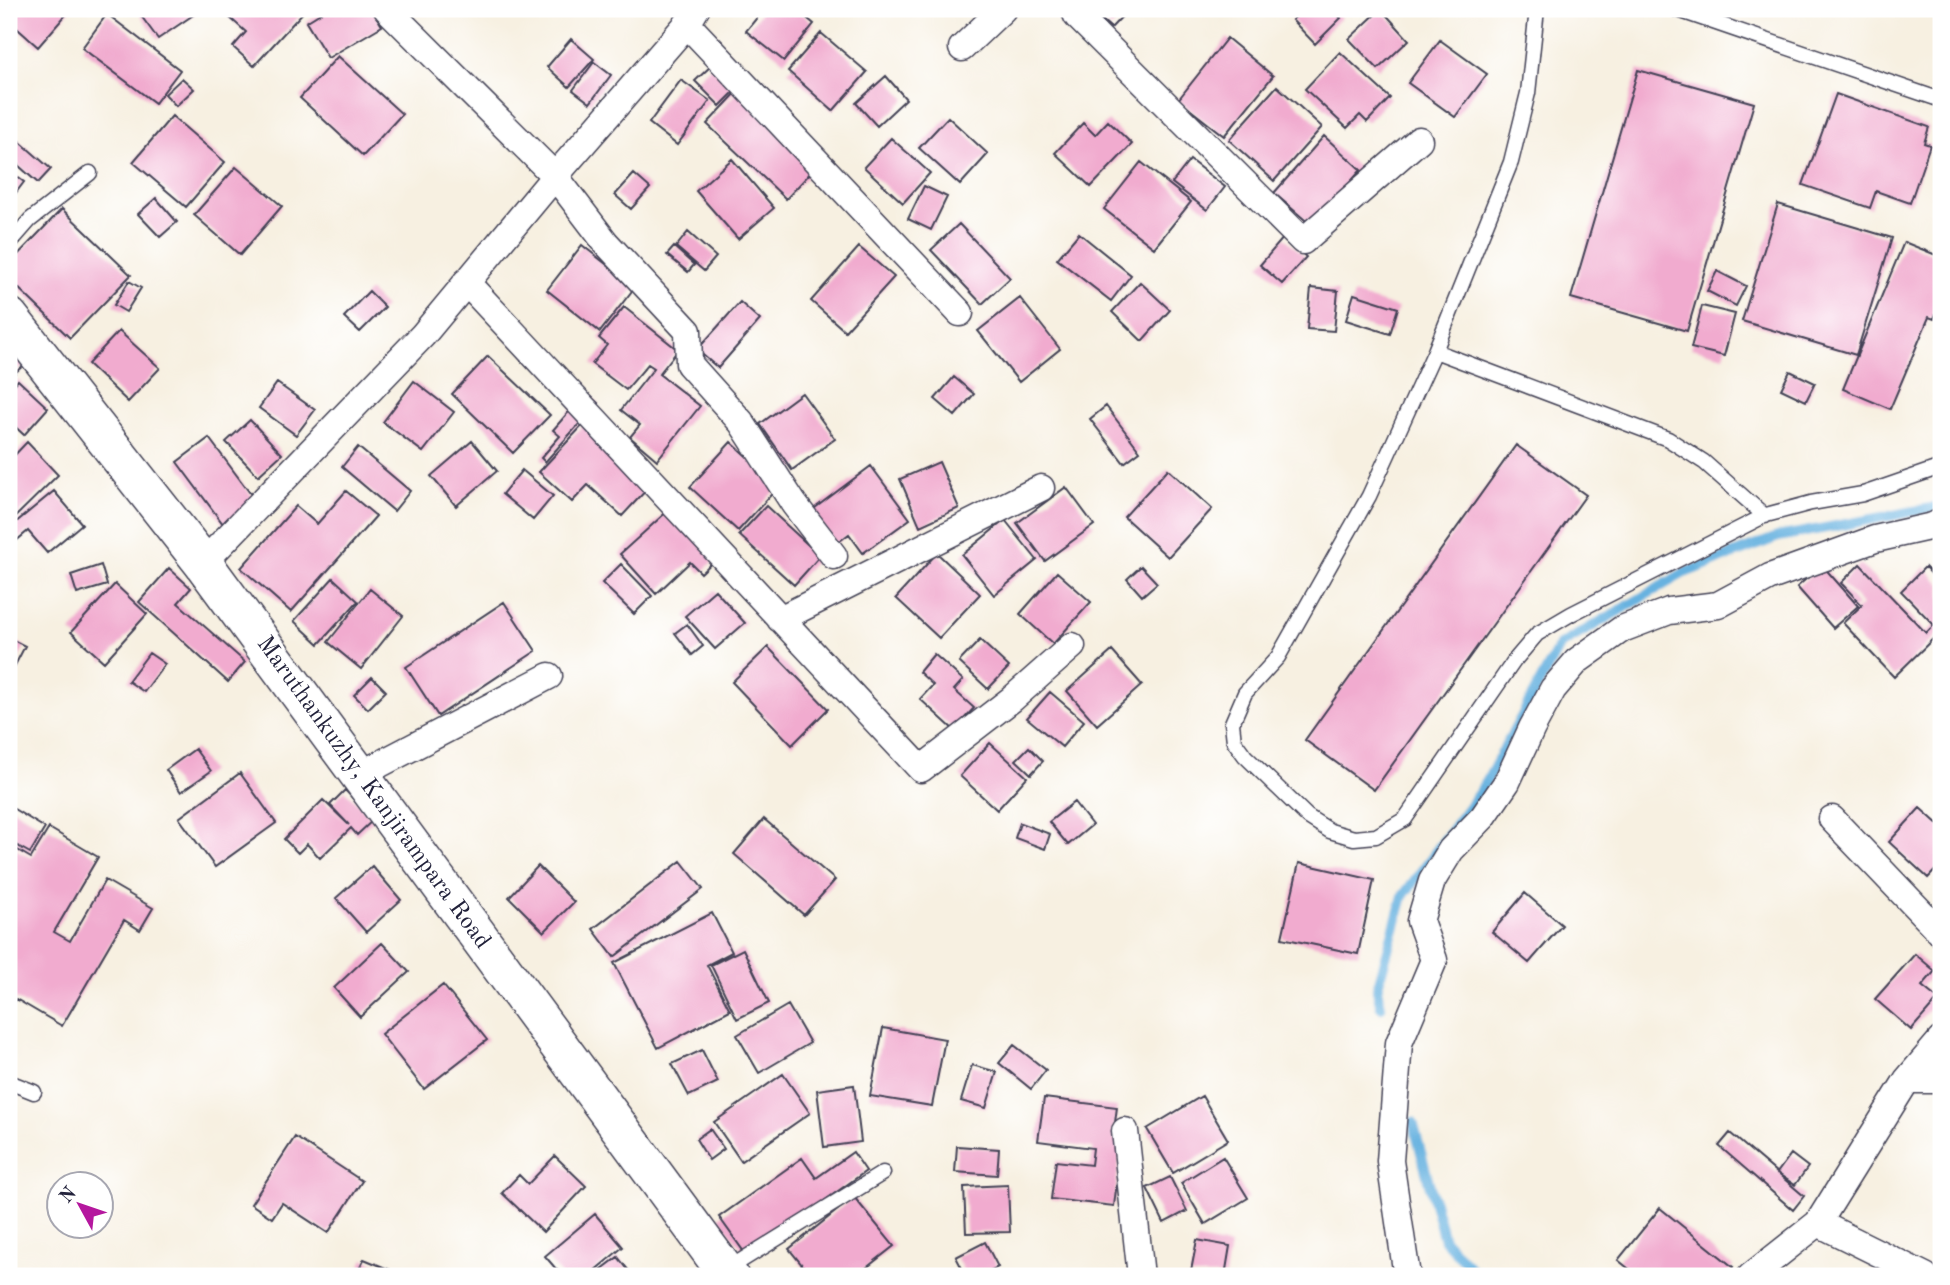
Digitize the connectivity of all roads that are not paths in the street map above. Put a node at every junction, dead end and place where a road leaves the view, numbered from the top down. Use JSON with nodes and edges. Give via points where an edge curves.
{"nodes":[{"id":1,"x":387,"y":9,"type":"edge"},
{"id":2,"x":1003,"y":9,"type":"edge"},
{"id":3,"x":1074,"y":9,"type":"edge"},
{"id":4,"x":1537,"y":9,"type":"edge"},
{"id":5,"x":1675,"y":9,"type":"edge"},
{"id":6,"x":692,"y":16,"type":"edge"},
{"id":7,"x":962,"y":48,"type":"dead end"},
{"id":8,"x":1941,"y":100,"type":"edge"},
{"id":9,"x":1419,"y":140,"type":"dead end"},
{"id":10,"x":90,"y":173,"type":"dead end"},
{"id":11,"x":555,"y":176,"type":"junction"},
{"id":12,"x":9,"y":244,"type":"edge"},
{"id":13,"x":466,"y":282,"type":"junction"},
{"id":14,"x":960,"y":313,"type":"dead end"},
{"id":15,"x":9,"y":317,"type":"edge"},
{"id":16,"x":1435,"y":351,"type":"junction"},
{"id":17,"x":1941,"y":467,"type":"edge"},
{"id":18,"x":1041,"y":488,"type":"dead end"},
{"id":19,"x":1765,"y":516,"type":"junction"},
{"id":20,"x":1941,"y":522,"type":"edge"},
{"id":21,"x":834,"y":556,"type":"dead end"},
{"id":22,"x":203,"y":563,"type":"junction"},
{"id":23,"x":780,"y":619,"type":"junction"},
{"id":24,"x":1072,"y":646,"type":"dead end"},
{"id":25,"x":549,"y":676,"type":"dead end"},
{"id":26,"x":359,"y":775,"type":"junction"},
{"id":27,"x":1832,"y":819,"type":"dead end"},
{"id":28,"x":1941,"y":933,"type":"edge"},
{"id":29,"x":1941,"y":1040,"type":"edge"},
{"id":30,"x":1908,"y":1080,"type":"junction"},
{"id":31,"x":1941,"y":1080,"type":"edge"},
{"id":32,"x":9,"y":1082,"type":"edge"},
{"id":33,"x":34,"y":1092,"type":"dead end"},
{"id":34,"x":1125,"y":1131,"type":"dead end"},
{"id":35,"x":883,"y":1174,"type":"dead end"},
{"id":36,"x":1818,"y":1223,"type":"junction"},
{"id":37,"x":727,"y":1274,"type":"edge"},
{"id":38,"x":1142,"y":1276,"type":"edge"},
{"id":39,"x":1407,"y":1276,"type":"edge"},
{"id":40,"x":1751,"y":1276,"type":"edge"},
{"id":41,"x":1925,"y":1276,"type":"edge"}],
"edges":[{"from":1,"to":11,"type":"street"},
{"from":2,"to":7,"type":"street"},
{"from":3,"to":9,"type":"street","via":[[1303,241]]},
{"from":4,"to":16,"type":"lane","via":[[1528,93],[1511,162]]},
{"from":5,"to":8,"type":"lane"},
{"from":6,"to":11,"type":"street"},
{"from":6,"to":14,"type":"street"},
{"from":10,"to":12,"type":"lane","via":[[30,220]]},
{"from":11,"to":13,"type":"street"},
{"from":11,"to":21,"type":"street","via":[[606,243],[688,331],[689,364],[741,422]]},
{"from":13,"to":22,"type":"street","via":[[423,335]]},
{"from":13,"to":23,"type":"street"},
{"from":15,"to":22,"type":"main road","name":"Maruthankuzhy, Kanjirampara Road"},
{"from":16,"to":19,"type":"lane","via":[[1668,439],[1704,462]]},
{"from":16,"to":19,"type":"lane","via":[[1369,496],[1278,657],[1245,694],[1232,723],[1234,741],[1245,756],[1308,817],[1330,831],[1354,838],[1376,836],[1405,819],[1537,634]]},
{"from":17,"to":19,"type":"lane","via":[[1863,494]]},
{"from":18,"to":23,"type":"street"},
{"from":20,"to":39,"type":"street","via":[[1875,539],[1770,577],[1718,605],[1669,611],[1622,629],[1577,661],[1553,689],[1507,782],[1483,817],[1451,850],[1432,881],[1420,921],[1433,960],[1399,1043],[1390,1161]]},
{"from":22,"to":26,"type":"main road","name":"Maruthankuzhy, Kanjirampara Road"},
{"from":23,"to":24,"type":"street","via":[[921,769]]},
{"from":25,"to":26,"type":"street"},
{"from":26,"to":37,"type":"main road","name":"Maruthankuzhy, Kanjirampara Road"},
{"from":27,"to":28,"type":"street"},
{"from":29,"to":30,"type":"street"},
{"from":30,"to":31,"type":"street"},
{"from":30,"to":36,"type":"street"},
{"from":32,"to":33,"type":"lane"},
{"from":34,"to":38,"type":"street"},
{"from":35,"to":37,"type":"lane"},
{"from":36,"to":40,"type":"street"},
{"from":36,"to":41,"type":"street"}]}
